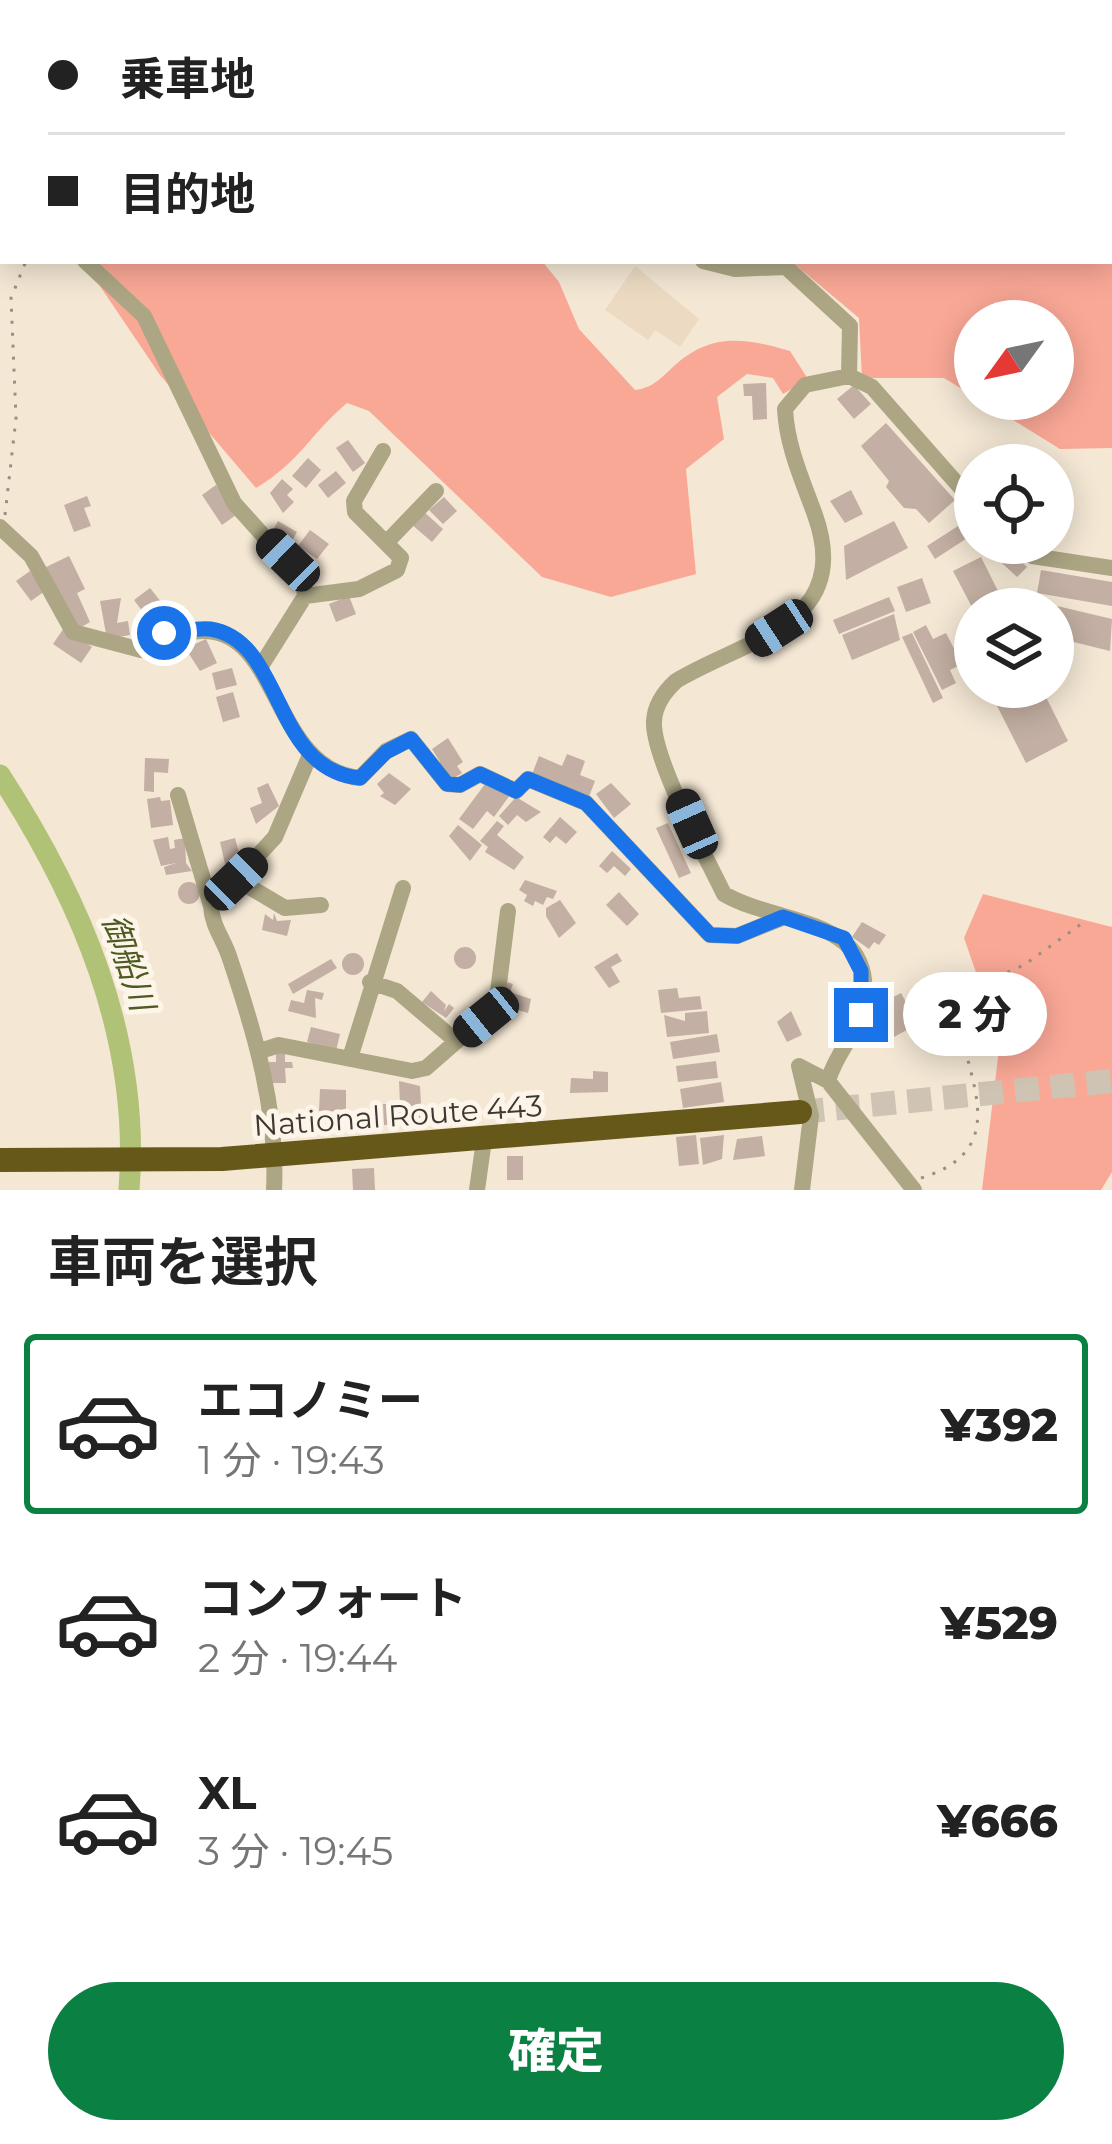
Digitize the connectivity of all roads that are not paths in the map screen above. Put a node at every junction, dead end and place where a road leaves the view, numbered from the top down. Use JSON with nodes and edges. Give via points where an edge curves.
{"nodes":[{"id":1,"x":88,"y":264,"type":"edge"},
{"id":2,"x":717,"y":264,"type":"edge"},
{"id":3,"x":849,"y":376,"type":"junction"},
{"id":4,"x":383,"y":451,"type":"dead end"},
{"id":5,"x":954,"y":480,"type":"edge"},
{"id":6,"x":436,"y":491,"type":"dead end"},
{"id":7,"x":3,"y":528,"type":"edge"},
{"id":8,"x":386,"y":543,"type":"junction"},
{"id":9,"x":1074,"y":562,"type":"edge"},
{"id":10,"x":1112,"y":568,"type":"edge"},
{"id":11,"x":305,"y":596,"type":"junction"},
{"id":12,"x":261,"y":666,"type":"junction"},
{"id":13,"x":310,"y":755,"type":"junction"},
{"id":14,"x":178,"y":795,"type":"dead end"},
{"id":15,"x":236,"y":879,"type":"junction"},
{"id":16,"x":403,"y":888,"type":"dead end"},
{"id":17,"x":320,"y":905,"type":"dead end"},
{"id":18,"x":211,"y":906,"type":"junction"},
{"id":19,"x":508,"y":910,"type":"dead end"},
{"id":20,"x":783,"y":917,"type":"junction"},
{"id":21,"x":370,"y":982,"type":"junction"},
{"id":22,"x":456,"y":1041,"type":"junction"},
{"id":23,"x":260,"y":1052,"type":"junction"},
{"id":24,"x":350,"y":1058,"type":"junction"},
{"id":25,"x":828,"y":1081,"type":"junction"},
{"id":26,"x":800,"y":1112,"type":"tunnel mouth"},
{"id":27,"x":484,"y":1140,"type":"junction"},
{"id":28,"x":276,"y":1154,"type":"junction"},
{"id":29,"x":0,"y":1160,"type":"edge"},
{"id":30,"x":911,"y":1186,"type":"edge"},
{"id":31,"x":274,"y":1190,"type":"edge"},
{"id":32,"x":477,"y":1190,"type":"edge"},
{"id":33,"x":802,"y":1190,"type":"edge"}],
"edges":[{"from":1,"to":11,"type":"street","via":[[144,316],[211,464],[234,503],[303,580]]},
{"from":2,"to":3,"type":"street","via":[[786,266],[850,326]]},
{"from":3,"to":5,"type":"street","via":[[872,387]]},
{"from":3,"to":20,"type":"street","via":[[805,385],[785,409],[786,437],[825,555],[816,595],[759,642],[676,681],[664,691],[654,724],[724,893]]},
{"from":4,"to":8,"type":"street","via":[[353,501]]},
{"from":6,"to":8,"type":"street"},
{"from":7,"to":12,"type":"street","via":[[32,556],[73,632],[141,650],[164,633],[213,629]]},
{"from":8,"to":11,"type":"street","via":[[401,558],[397,570],[359,589]]},
{"from":9,"to":10,"type":"street"},
{"from":11,"to":12,"type":"street"},
{"from":12,"to":13,"type":"street"},
{"from":13,"to":15,"type":"street","via":[[274,837]]},
{"from":13,"to":20,"type":"street","via":[[360,778],[411,739],[447,784],[480,774],[516,791],[528,779],[586,803],[710,935],[737,936]]},
{"from":14,"to":18,"type":"street"},
{"from":15,"to":17,"type":"street","via":[[285,908]]},
{"from":15,"to":18,"type":"street"},
{"from":16,"to":21,"type":"street"},
{"from":18,"to":23,"type":"street"},
{"from":19,"to":22,"type":"street","via":[[497,1000]]},
{"from":20,"to":25,"type":"street","via":[[844,938],[861,971],[861,1015]]},
{"from":21,"to":22,"type":"street","via":[[397,991]]},
{"from":21,"to":24,"type":"street"},
{"from":22,"to":24,"type":"street","via":[[420,1070]]},
{"from":23,"to":24,"type":"street","via":[[279,1045]]},
{"from":23,"to":28,"type":"street"},
{"from":25,"to":30,"type":"street"},
{"from":25,"to":33,"type":"street","via":[[799,1066],[811,1116]]},
{"from":26,"to":27,"type":"highway","name":"National Route 443"},
{"from":27,"to":28,"type":"highway","name":"National Route 443"},
{"from":27,"to":32,"type":"street"},
{"from":28,"to":29,"type":"highway","name":"National Route 443"},
{"from":28,"to":31,"type":"street"}]}
